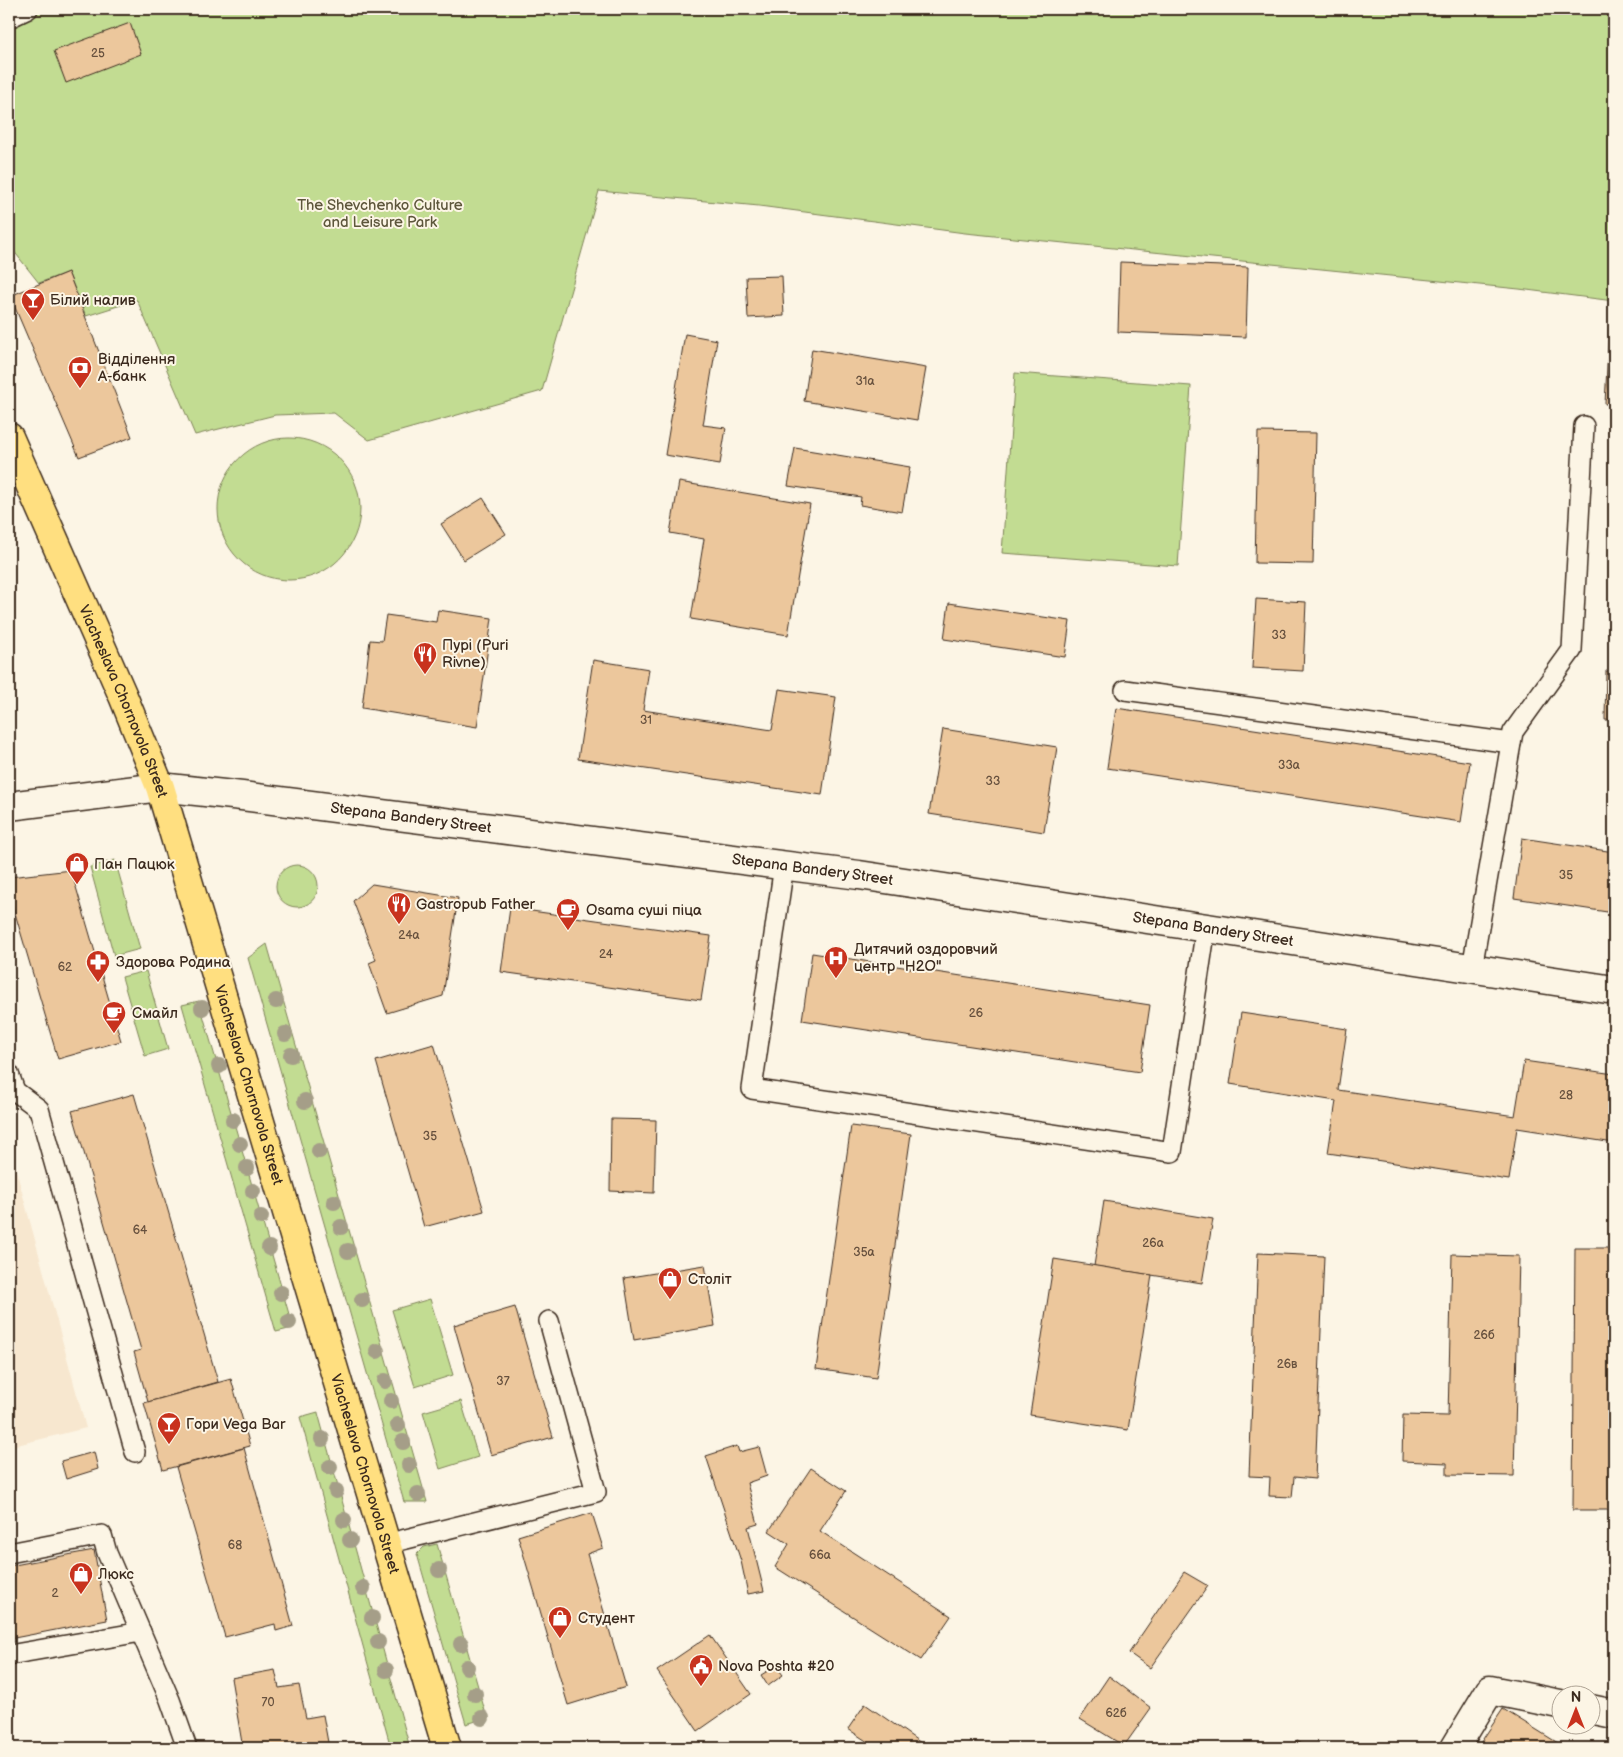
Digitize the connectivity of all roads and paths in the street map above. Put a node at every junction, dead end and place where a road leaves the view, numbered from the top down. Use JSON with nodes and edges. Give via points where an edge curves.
{"nodes":[{"id":1,"x":28,"y":9,"type":"edge"},
{"id":2,"x":9,"y":18,"type":"edge"},
{"id":3,"x":1584,"y":426,"type":"dead end"},
{"id":4,"x":9,"y":437,"type":"edge"},
{"id":5,"x":1125,"y":690,"type":"dead end"},
{"id":6,"x":1510,"y":744,"type":"junction"},
{"id":7,"x":160,"y":787,"type":"junction"},
{"id":8,"x":9,"y":806,"type":"edge"},
{"id":9,"x":784,"y":865,"type":"junction"},
{"id":10,"x":1206,"y":927,"type":"junction"},
{"id":11,"x":1472,"y":968,"type":"junction"},
{"id":12,"x":1614,"y":990,"type":"edge"},
{"id":13,"x":9,"y":1074,"type":"edge"},
{"id":14,"x":549,"y":1321,"type":"dead end"},
{"id":15,"x":135,"y":1452,"type":"dead end"},
{"id":16,"x":386,"y":1544,"type":"junction"},
{"id":17,"x":9,"y":1553,"type":"edge"},
{"id":18,"x":141,"y":1632,"type":"junction"},
{"id":19,"x":9,"y":1655,"type":"edge"},
{"id":20,"x":1550,"y":1702,"type":"edge"},
{"id":21,"x":1600,"y":1711,"type":"edge"},
{"id":22,"x":1614,"y":1714,"type":"edge"},
{"id":23,"x":187,"y":1748,"type":"edge"},
{"id":24,"x":447,"y":1748,"type":"edge"},
{"id":25,"x":1455,"y":1748,"type":"edge"}],
"edges":[{"from":1,"to":2,"type":"lane"},
{"from":3,"to":6,"type":"lane","via":[[1572,650],[1513,732]]},
{"from":4,"to":7,"type":"main road","name":"Viacheslava Chornovola Street"},
{"from":5,"to":6,"type":"lane"},
{"from":6,"to":11,"type":"lane"},
{"from":7,"to":8,"type":"main road","name":"Stepana Bandery Street"},
{"from":7,"to":9,"type":"main road","name":"Stepana Bandery Street"},
{"from":7,"to":16,"type":"main road","name":"Viacheslava Chornovola Street"},
{"from":9,"to":10,"type":"main road","name":"Stepana Bandery Street"},
{"from":9,"to":10,"type":"lane","via":[[752,1089],[1172,1152]]},
{"from":10,"to":11,"type":"main road","name":"Stepana Bandery Street"},
{"from":11,"to":12,"type":"main road","name":"Stepana Bandery Street"},
{"from":13,"to":15,"type":"lane","via":[[15,1091],[39,1109]]},
{"from":14,"to":16,"type":"lane","via":[[596,1492]]},
{"from":16,"to":24,"type":"main road","name":"Viacheslava Chornovola Street"},
{"from":17,"to":18,"type":"lane","via":[[102,1535]]},
{"from":18,"to":19,"type":"lane"},
{"from":18,"to":23,"type":"lane"},
{"from":20,"to":25,"type":"main road","via":[[1490,1690]]},
{"from":21,"to":22,"type":"main road"}]}
